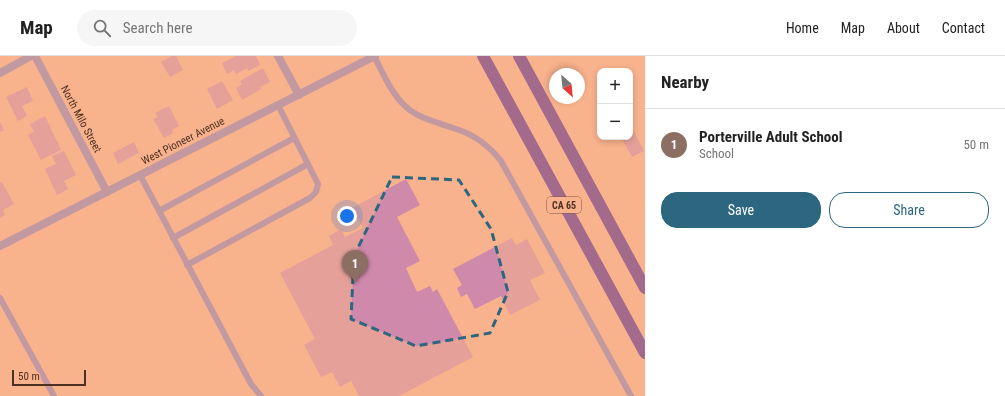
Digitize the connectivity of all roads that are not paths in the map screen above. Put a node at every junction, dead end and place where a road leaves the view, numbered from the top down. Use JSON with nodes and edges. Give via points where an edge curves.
{"nodes":[{"id":1,"x":31,"y":56,"type":"edge"},
{"id":2,"x":35,"y":56,"type":"edge"},
{"id":3,"x":278,"y":56,"type":"edge"},
{"id":4,"x":375,"y":56,"type":"edge"},
{"id":5,"x":483,"y":56,"type":"edge"},
{"id":6,"x":519,"y":56,"type":"edge"},
{"id":7,"x":0,"y":73,"type":"edge"},
{"id":8,"x":299,"y":95,"type":"junction"},
{"id":9,"x":278,"y":105,"type":"junction"},
{"id":10,"x":294,"y":138,"type":"junction"},
{"id":11,"x":308,"y":164,"type":"junction"},
{"id":12,"x":140,"y":175,"type":"junction"},
{"id":13,"x":108,"y":192,"type":"junction"},
{"id":14,"x":159,"y":211,"type":"junction"},
{"id":15,"x":173,"y":238,"type":"junction"},
{"id":16,"x":0,"y":246,"type":"edge"},
{"id":17,"x":188,"y":265,"type":"junction"},
{"id":18,"x":645,"y":288,"type":"edge"},
{"id":19,"x":0,"y":298,"type":"edge"},
{"id":20,"x":645,"y":353,"type":"edge"},
{"id":21,"x":54,"y":396,"type":"edge"},
{"id":22,"x":261,"y":396,"type":"edge"},
{"id":23,"x":631,"y":396,"type":"edge"}],
"edges":[{"from":1,"to":7,"type":"street"},
{"from":2,"to":13,"type":"street","name":"North Milo Street"},
{"from":3,"to":8,"type":"street"},
{"from":4,"to":8,"type":"street","name":"West Pioneer Avenue"},
{"from":4,"to":23,"type":"lane","via":[[390,86],[406,107],[432,121],[469,134],[487,146],[501,160]]},
{"from":5,"to":20,"type":"highway","number":"CA 65"},
{"from":6,"to":18,"type":"highway","number":"CA 65"},
{"from":8,"to":9,"type":"street","name":"West Pioneer Avenue"},
{"from":9,"to":10,"type":"lane"},
{"from":9,"to":12,"type":"street","name":"West Pioneer Avenue"},
{"from":10,"to":11,"type":"lane"},
{"from":10,"to":14,"type":"lane"},
{"from":11,"to":15,"type":"lane"},
{"from":11,"to":17,"type":"lane","via":[[318,184],[316,192],[310,198]]},
{"from":12,"to":13,"type":"street","name":"West Pioneer Avenue"},
{"from":12,"to":14,"type":"lane"},
{"from":13,"to":16,"type":"street","name":"West Pioneer Avenue"},
{"from":14,"to":15,"type":"lane"},
{"from":15,"to":17,"type":"lane"},
{"from":17,"to":22,"type":"lane","via":[[251,384]]},
{"from":19,"to":21,"type":"lane"}]}
